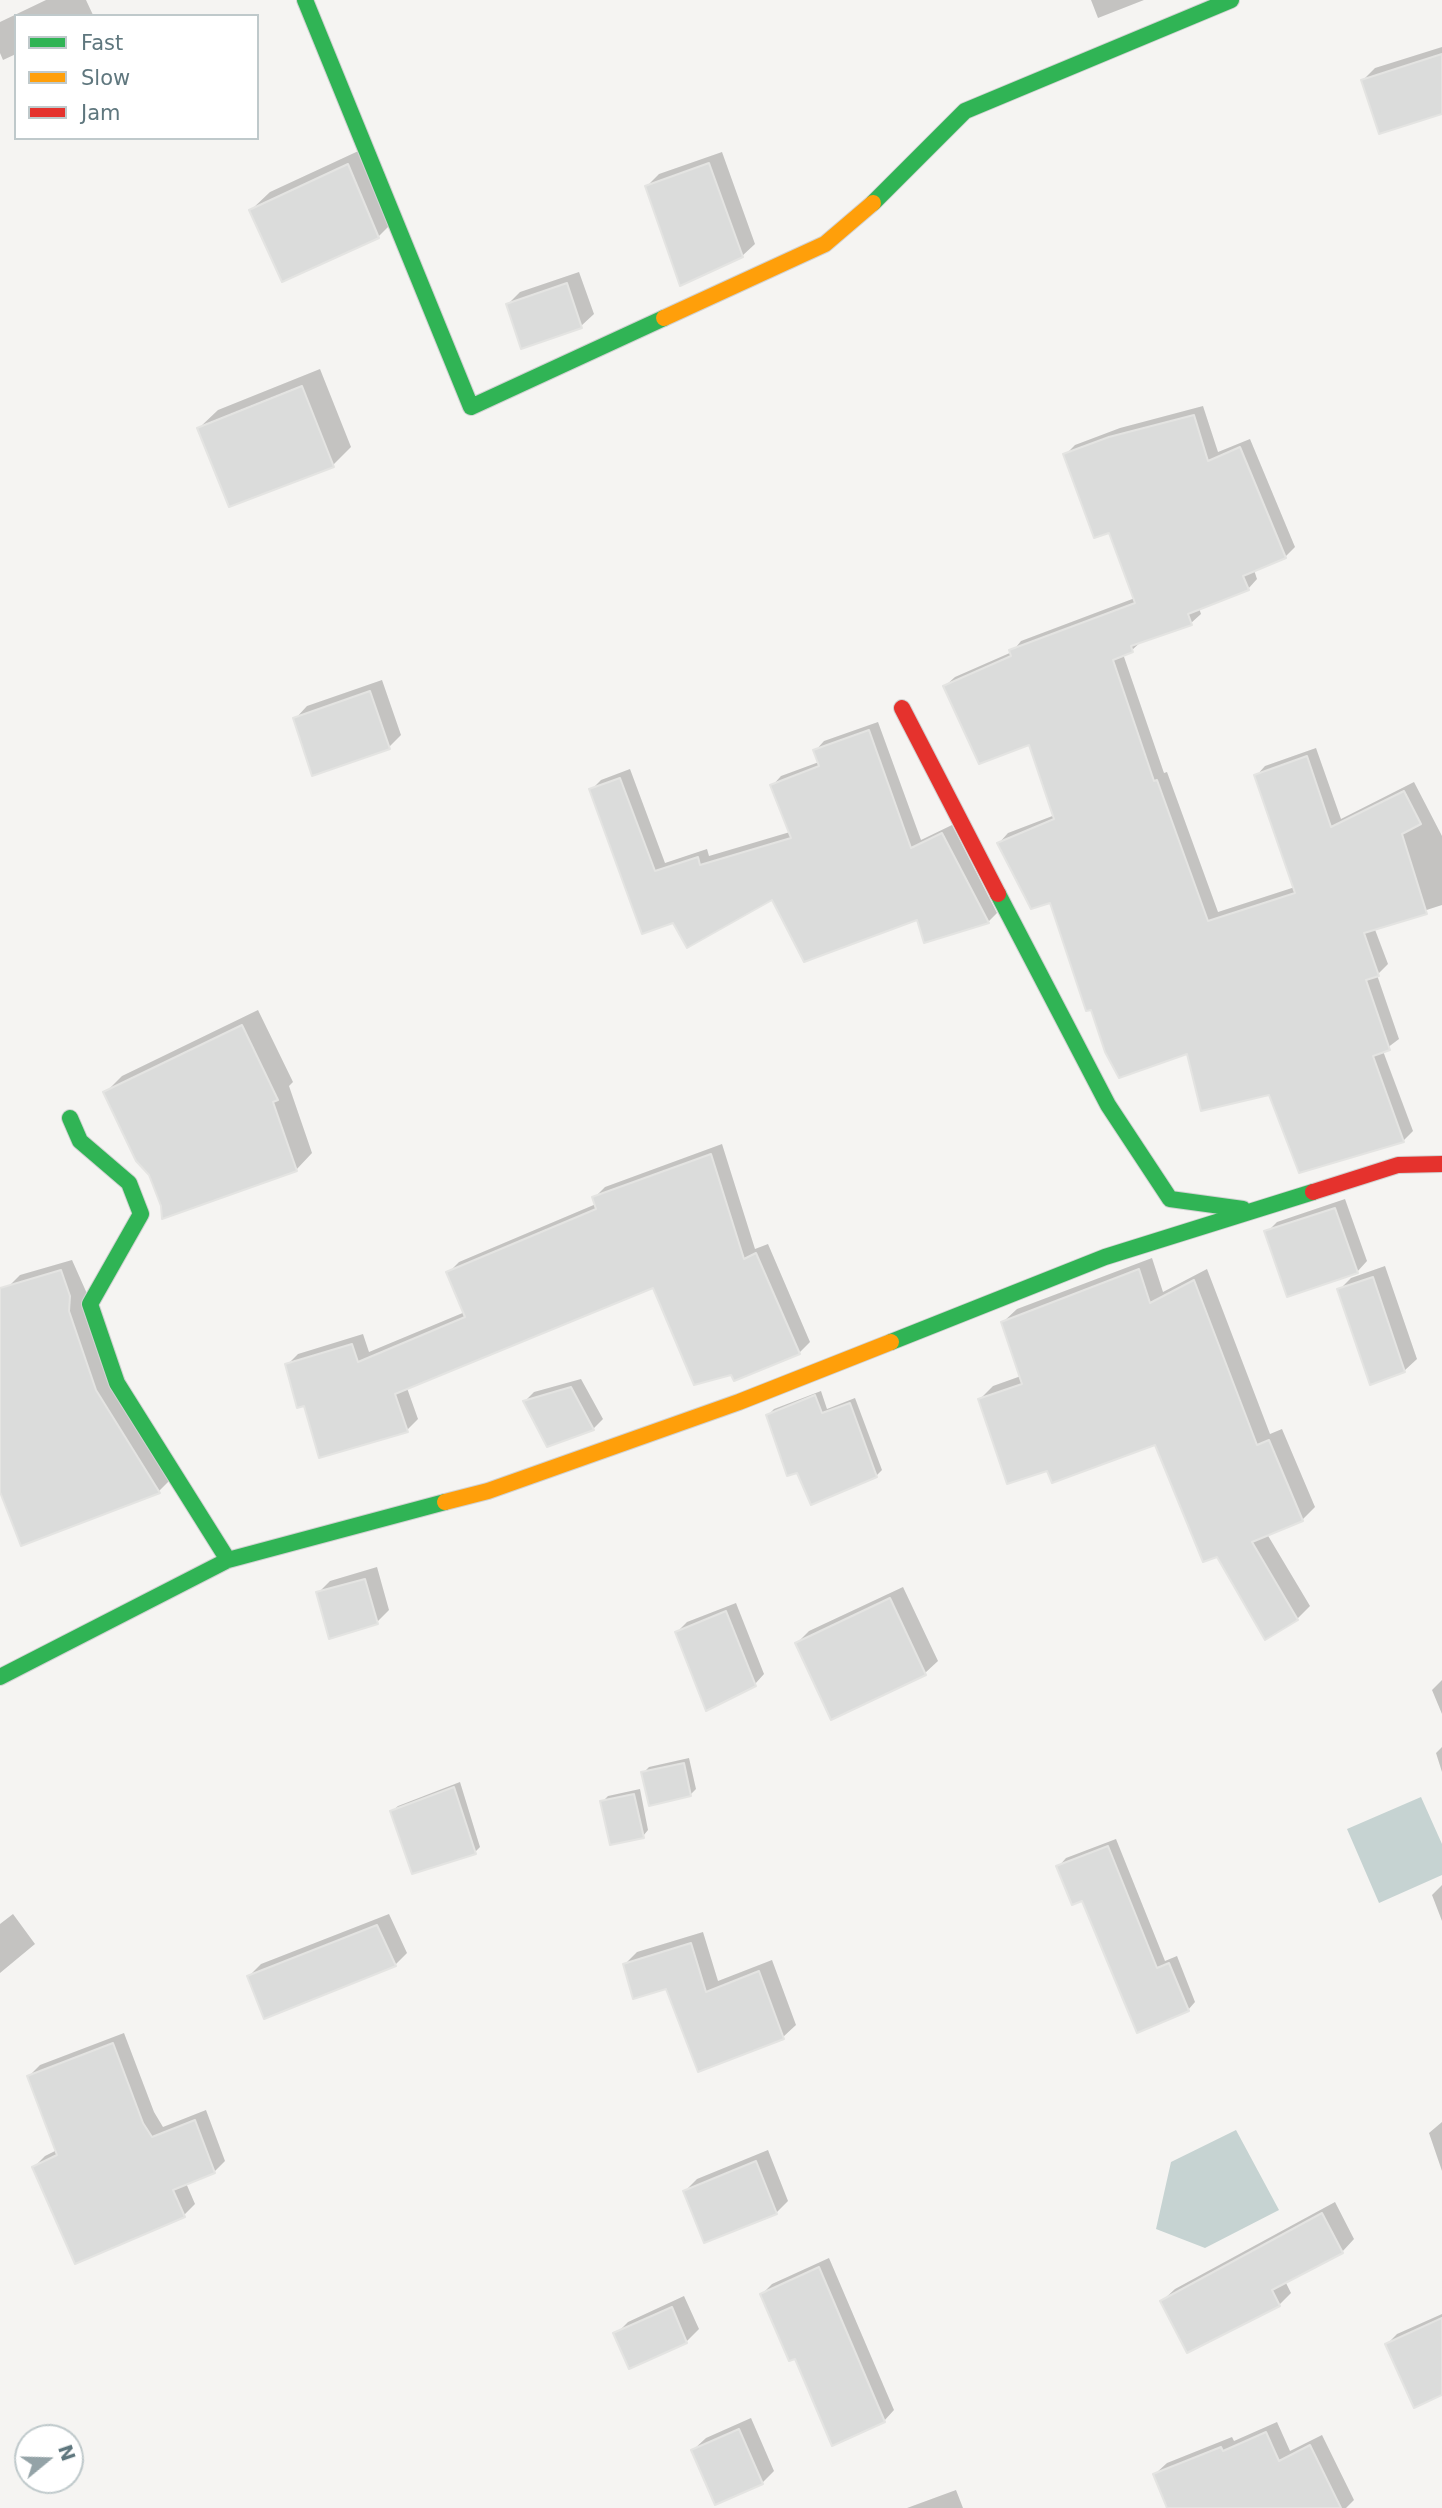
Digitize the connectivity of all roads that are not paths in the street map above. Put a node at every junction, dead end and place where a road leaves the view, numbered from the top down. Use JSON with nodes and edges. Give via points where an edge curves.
{"nodes":[{"id":1,"x":306,"y":0,"type":"edge"},
{"id":2,"x":1230,"y":0,"type":"edge"},
{"id":3,"x":902,"y":708,"type":"dead end"},
{"id":4,"x":70,"y":1118,"type":"dead end"},
{"id":5,"x":1442,"y":1164,"type":"edge"},
{"id":6,"x":1252,"y":1210,"type":"junction"},
{"id":7,"x":228,"y":1560,"type":"junction"},
{"id":8,"x":0,"y":1677,"type":"edge"}],
"edges":[{"from":1,"to":2,"type":"street","via":[[471,407],[825,244],[894,184],[965,111]]},
{"from":3,"to":6,"type":"street","via":[[1108,1105],[1170,1199]]},
{"from":4,"to":7,"type":"street","via":[[80,1141],[129,1184],[141,1214],[90,1304],[117,1383]]},
{"from":5,"to":6,"type":"street","via":[[1398,1166]]},
{"from":6,"to":7,"type":"street","via":[[1105,1257],[738,1402],[488,1491]]},
{"from":7,"to":8,"type":"street"}]}
